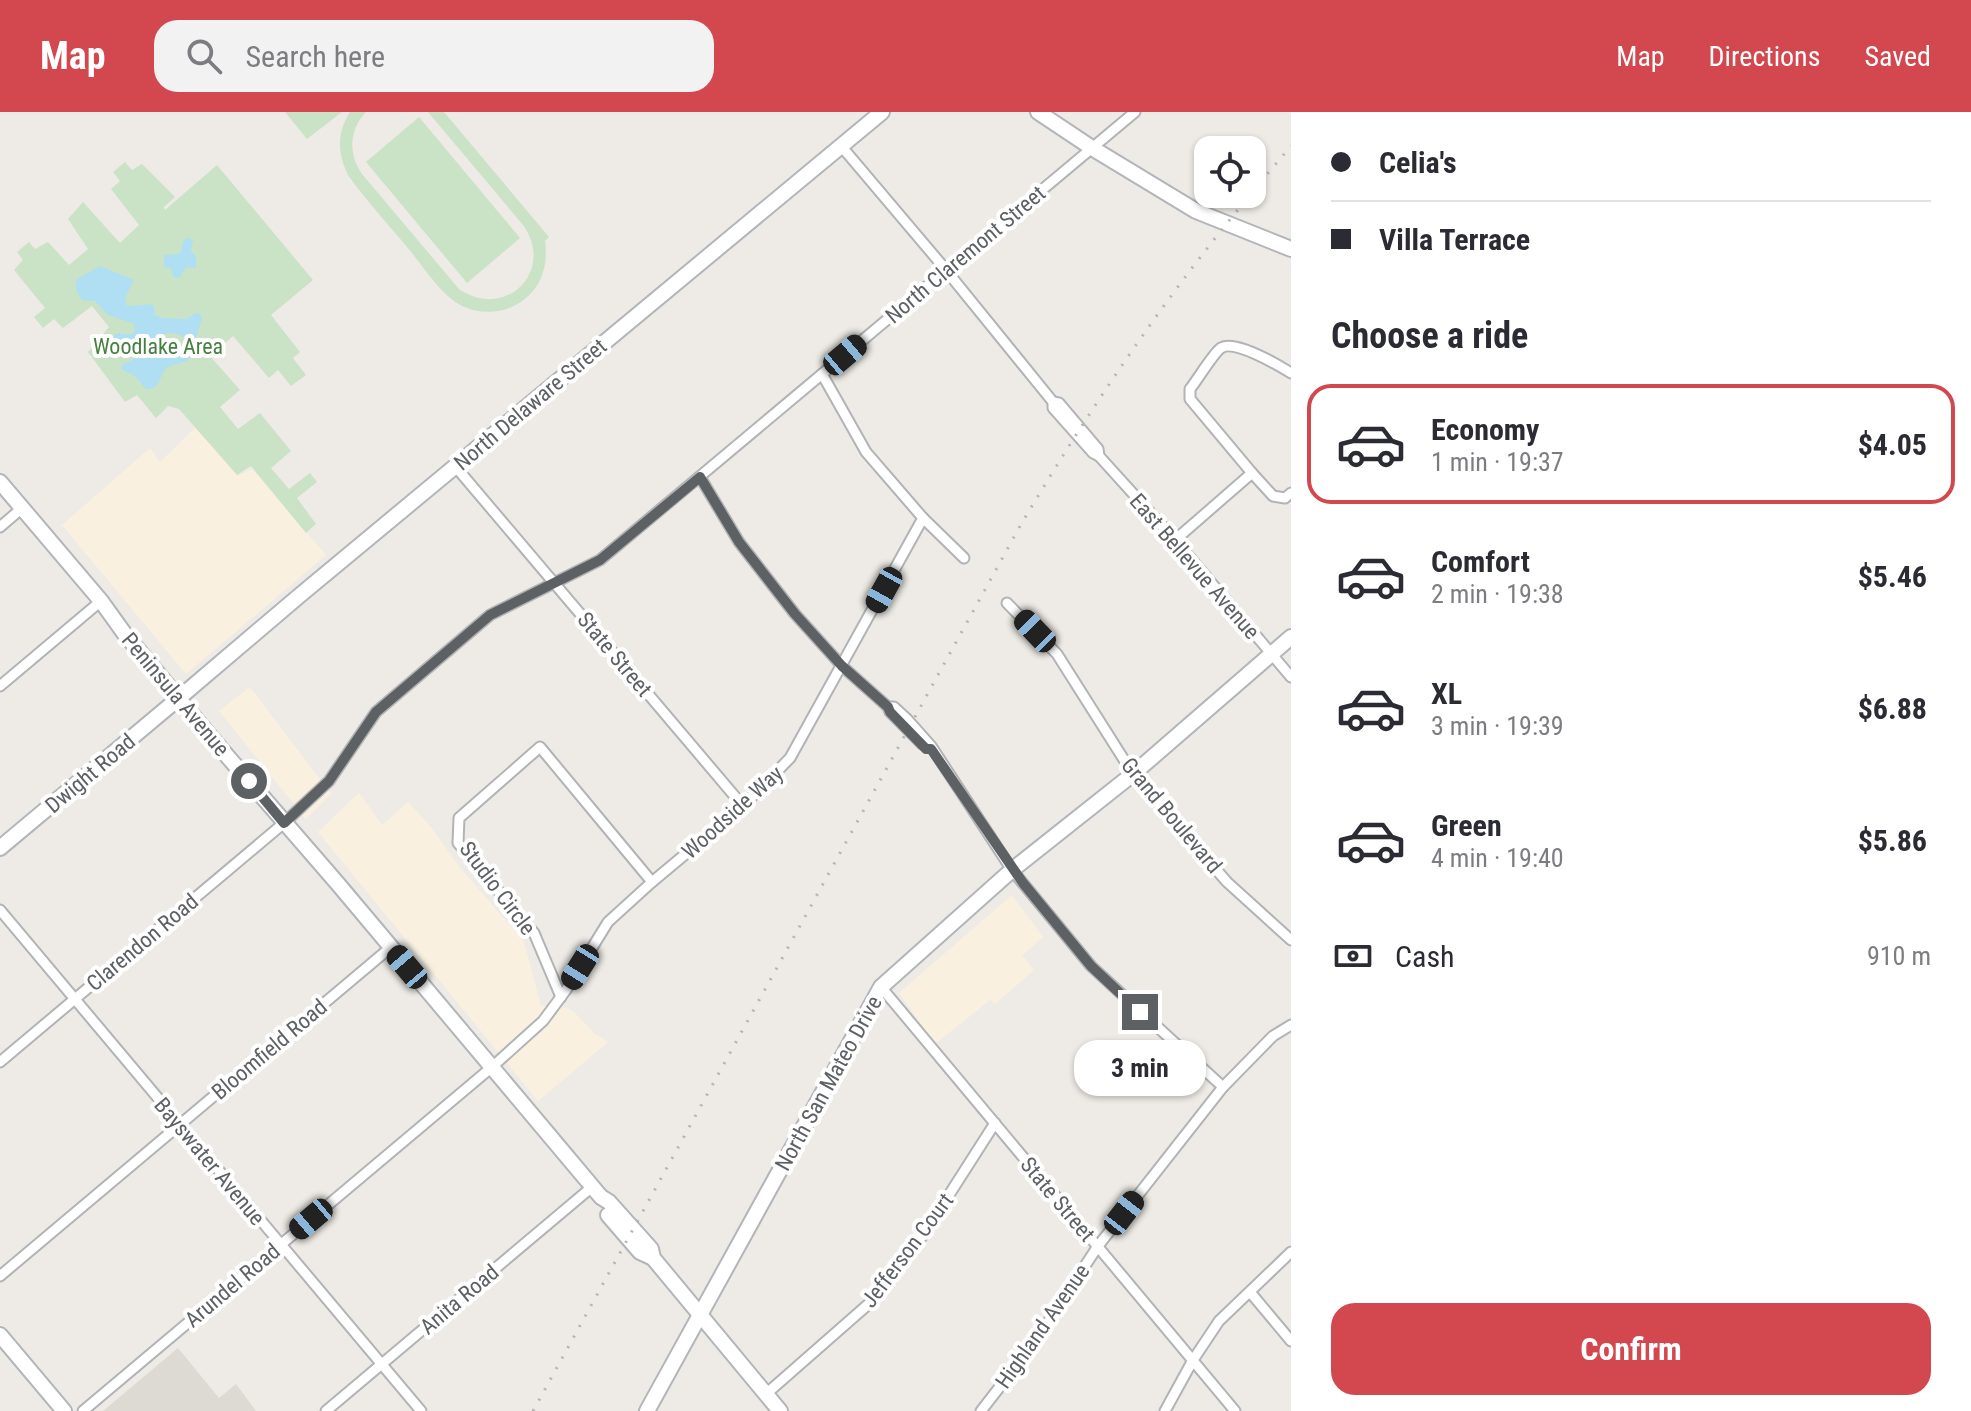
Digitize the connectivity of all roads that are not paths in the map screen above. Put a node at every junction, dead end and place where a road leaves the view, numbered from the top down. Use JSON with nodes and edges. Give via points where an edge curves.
{"nodes":[{"id":1,"x":882,"y":112,"type":"edge"},
{"id":2,"x":1038,"y":112,"type":"edge"},
{"id":3,"x":1135,"y":112,"type":"edge"},
{"id":4,"x":842,"y":147,"type":"junction"},
{"id":5,"x":1092,"y":148,"type":"junction"},
{"id":6,"x":1291,"y":249,"type":"edge"},
{"id":7,"x":946,"y":270,"type":"junction"},
{"id":8,"x":1291,"y":373,"type":"edge"},
{"id":9,"x":822,"y":374,"type":"junction"},
{"id":10,"x":455,"y":466,"type":"junction"},
{"id":11,"x":1252,"y":473,"type":"junction"},
{"id":12,"x":700,"y":477,"type":"junction"},
{"id":13,"x":0,"y":482,"type":"edge"},
{"id":14,"x":1291,"y":493,"type":"edge"},
{"id":15,"x":22,"y":508,"type":"junction"},
{"id":16,"x":923,"y":518,"type":"junction"},
{"id":17,"x":0,"y":527,"type":"edge"},
{"id":18,"x":1175,"y":540,"type":"junction"},
{"id":19,"x":964,"y":558,"type":"dead end"},
{"id":20,"x":555,"y":584,"type":"junction"},
{"id":21,"x":101,"y":601,"type":"junction"},
{"id":22,"x":1007,"y":603,"type":"dead end"},
{"id":23,"x":1291,"y":637,"type":"edge"},
{"id":24,"x":1271,"y":654,"type":"junction"},
{"id":25,"x":842,"y":666,"type":"junction"},
{"id":26,"x":1291,"y":677,"type":"edge"},
{"id":27,"x":0,"y":686,"type":"edge"},
{"id":28,"x":179,"y":698,"type":"junction"},
{"id":29,"x":1133,"y":774,"type":"junction"},
{"id":30,"x":743,"y":806,"type":"junction"},
{"id":31,"x":284,"y":823,"type":"junction"},
{"id":32,"x":0,"y":848,"type":"edge"},
{"id":33,"x":1012,"y":870,"type":"junction"},
{"id":34,"x":652,"y":882,"type":"junction"},
{"id":35,"x":0,"y":910,"type":"edge"},
{"id":36,"x":1291,"y":940,"type":"edge"},
{"id":37,"x":391,"y":947,"type":"junction"},
{"id":38,"x":881,"y":987,"type":"junction"},
{"id":39,"x":561,"y":997,"type":"junction"},
{"id":40,"x":73,"y":999,"type":"junction"},
{"id":41,"x":1291,"y":1025,"type":"edge"},
{"id":42,"x":0,"y":1062,"type":"edge"},
{"id":43,"x":492,"y":1067,"type":"junction"},
{"id":44,"x":1223,"y":1087,"type":"junction"},
{"id":45,"x":995,"y":1123,"type":"junction"},
{"id":46,"x":179,"y":1124,"type":"junction"},
{"id":47,"x":596,"y":1192,"type":"junction"},
{"id":48,"x":280,"y":1245,"type":"junction"},
{"id":49,"x":1098,"y":1246,"type":"junction"},
{"id":50,"x":1291,"y":1252,"type":"edge"},
{"id":51,"x":0,"y":1276,"type":"edge"},
{"id":52,"x":1250,"y":1292,"type":"junction"},
{"id":53,"x":700,"y":1316,"type":"junction"},
{"id":54,"x":0,"y":1335,"type":"edge"},
{"id":55,"x":1291,"y":1341,"type":"edge"},
{"id":56,"x":1193,"y":1360,"type":"junction"},
{"id":57,"x":381,"y":1364,"type":"junction"},
{"id":58,"x":766,"y":1394,"type":"junction"},
{"id":59,"x":64,"y":1411,"type":"edge"},
{"id":60,"x":83,"y":1411,"type":"edge"},
{"id":61,"x":326,"y":1411,"type":"edge"},
{"id":62,"x":421,"y":1411,"type":"edge"},
{"id":63,"x":647,"y":1411,"type":"edge"},
{"id":64,"x":780,"y":1411,"type":"edge"},
{"id":65,"x":981,"y":1411,"type":"edge"},
{"id":66,"x":1165,"y":1411,"type":"edge"},
{"id":67,"x":1235,"y":1411,"type":"edge"}],
"edges":[{"from":1,"to":4,"type":"main road","name":"North Delaware Street"},
{"from":2,"to":5,"type":"main road"},
{"from":3,"to":5,"type":"street","name":"North Claremont Street"},
{"from":4,"to":7,"type":"street","name":"East Bellevue Avenue"},
{"from":4,"to":10,"type":"main road","name":"North Delaware Street"},
{"from":5,"to":6,"type":"main road","via":[[1196,211]]},
{"from":5,"to":7,"type":"street","name":"North Claremont Street"},
{"from":7,"to":9,"type":"street","name":"North Claremont Street"},
{"from":7,"to":18,"type":"street","name":"East Bellevue Avenue","via":[[1053,408]]},
{"from":8,"to":11,"type":"street","via":[[1232,345],[1221,348],[1190,389],[1190,399]]},
{"from":9,"to":12,"type":"street","name":"North Claremont Street"},
{"from":9,"to":16,"type":"street","via":[[866,452]]},
{"from":10,"to":20,"type":"street","name":"State Street"},
{"from":10,"to":28,"type":"main road","name":"North Delaware Street"},
{"from":11,"to":14,"type":"street","via":[[1273,496]]},
{"from":11,"to":18,"type":"street"},
{"from":12,"to":20,"type":"street","name":"North Claremont Street","via":[[600,560]]},
{"from":12,"to":25,"type":"street","via":[[739,542]]},
{"from":13,"to":15,"type":"main road","name":"Peninsula Avenue"},
{"from":15,"to":17,"type":"street"},
{"from":15,"to":21,"type":"main road","name":"Peninsula Avenue"},
{"from":16,"to":19,"type":"street"},
{"from":16,"to":25,"type":"street","name":"Woodside Way"},
{"from":18,"to":24,"type":"street","name":"East Bellevue Avenue"},
{"from":20,"to":30,"type":"street","name":"State Street"},
{"from":20,"to":31,"type":"street","name":"North Claremont Street","via":[[490,615],[376,712],[329,781]]},
{"from":21,"to":27,"type":"street"},
{"from":21,"to":28,"type":"main road","name":"Peninsula Avenue"},
{"from":22,"to":29,"type":"street","name":"Grand Boulevard","via":[[1057,654]]},
{"from":23,"to":24,"type":"main road","name":"North San Mateo Drive"},
{"from":24,"to":26,"type":"street","name":"East Bellevue Avenue"},
{"from":24,"to":29,"type":"main road","name":"North San Mateo Drive"},
{"from":25,"to":30,"type":"street","name":"Woodside Way","via":[[790,758]]},
{"from":25,"to":33,"type":"street","via":[[931,749]]},
{"from":28,"to":31,"type":"main road","name":"Peninsula Avenue"},
{"from":28,"to":32,"type":"main road","name":"Dwight Road"},
{"from":29,"to":33,"type":"main road","name":"North San Mateo Drive"},
{"from":29,"to":36,"type":"street","name":"Grand Boulevard","via":[[1227,882]]},
{"from":30,"to":34,"type":"street","name":"Woodside Way"},
{"from":31,"to":37,"type":"main road","name":"Peninsula Avenue"},
{"from":31,"to":40,"type":"street","name":"Clarendon Road"},
{"from":33,"to":38,"type":"main road","name":"North San Mateo Drive"},
{"from":33,"to":44,"type":"street","via":[[1091,966]]},
{"from":34,"to":39,"type":"street","name":"Woodside Way","via":[[608,922]]},
{"from":34,"to":39,"type":"street","name":"Studio Circle","via":[[540,747],[459,818],[458,843],[534,933]]},
{"from":35,"to":40,"type":"street","name":"Bayswater Avenue"},
{"from":37,"to":43,"type":"main road","name":"Peninsula Avenue"},
{"from":37,"to":46,"type":"street","name":"Bloomfield Road"},
{"from":38,"to":45,"type":"street","name":"State Street"},
{"from":38,"to":53,"type":"main road","name":"North San Mateo Drive"},
{"from":39,"to":43,"type":"street","name":"Woodside Way","via":[[543,1021]]},
{"from":40,"to":42,"type":"street","name":"Clarendon Road"},
{"from":40,"to":46,"type":"street","name":"Bayswater Avenue"},
{"from":41,"to":44,"type":"street","name":"Highland Avenue"},
{"from":43,"to":47,"type":"main road","name":"Peninsula Avenue"},
{"from":43,"to":48,"type":"street","name":"Arundel Road"},
{"from":44,"to":49,"type":"street","name":"Highland Avenue"},
{"from":45,"to":49,"type":"street","name":"State Street"},
{"from":45,"to":58,"type":"street","name":"Jefferson Court","via":[[924,1234],[872,1301]]},
{"from":46,"to":48,"type":"street","name":"Bayswater Avenue"},
{"from":46,"to":51,"type":"street","name":"Bloomfield Road"},
{"from":47,"to":53,"type":"main road","name":"Peninsula Avenue","via":[[602,1208],[640,1252],[653,1258]]},
{"from":47,"to":57,"type":"street","name":"Anita Road"},
{"from":48,"to":57,"type":"street","name":"Bayswater Avenue"},
{"from":48,"to":60,"type":"street","name":"Arundel Road"},
{"from":49,"to":56,"type":"street","name":"State Street"},
{"from":49,"to":65,"type":"street","name":"Highland Avenue","via":[[1037,1339]]},
{"from":50,"to":52,"type":"street"},
{"from":52,"to":55,"type":"street"},
{"from":52,"to":56,"type":"street","via":[[1219,1321]]},
{"from":53,"to":58,"type":"main road","name":"Peninsula Avenue"},
{"from":53,"to":63,"type":"main road","name":"North San Mateo Drive"},
{"from":54,"to":59,"type":"main road"},
{"from":56,"to":66,"type":"street"},
{"from":56,"to":67,"type":"street","name":"State Street"},
{"from":57,"to":61,"type":"street","name":"Anita Road"},
{"from":57,"to":62,"type":"street","name":"Bayswater Avenue"},
{"from":58,"to":64,"type":"main road","name":"Peninsula Avenue"}]}
